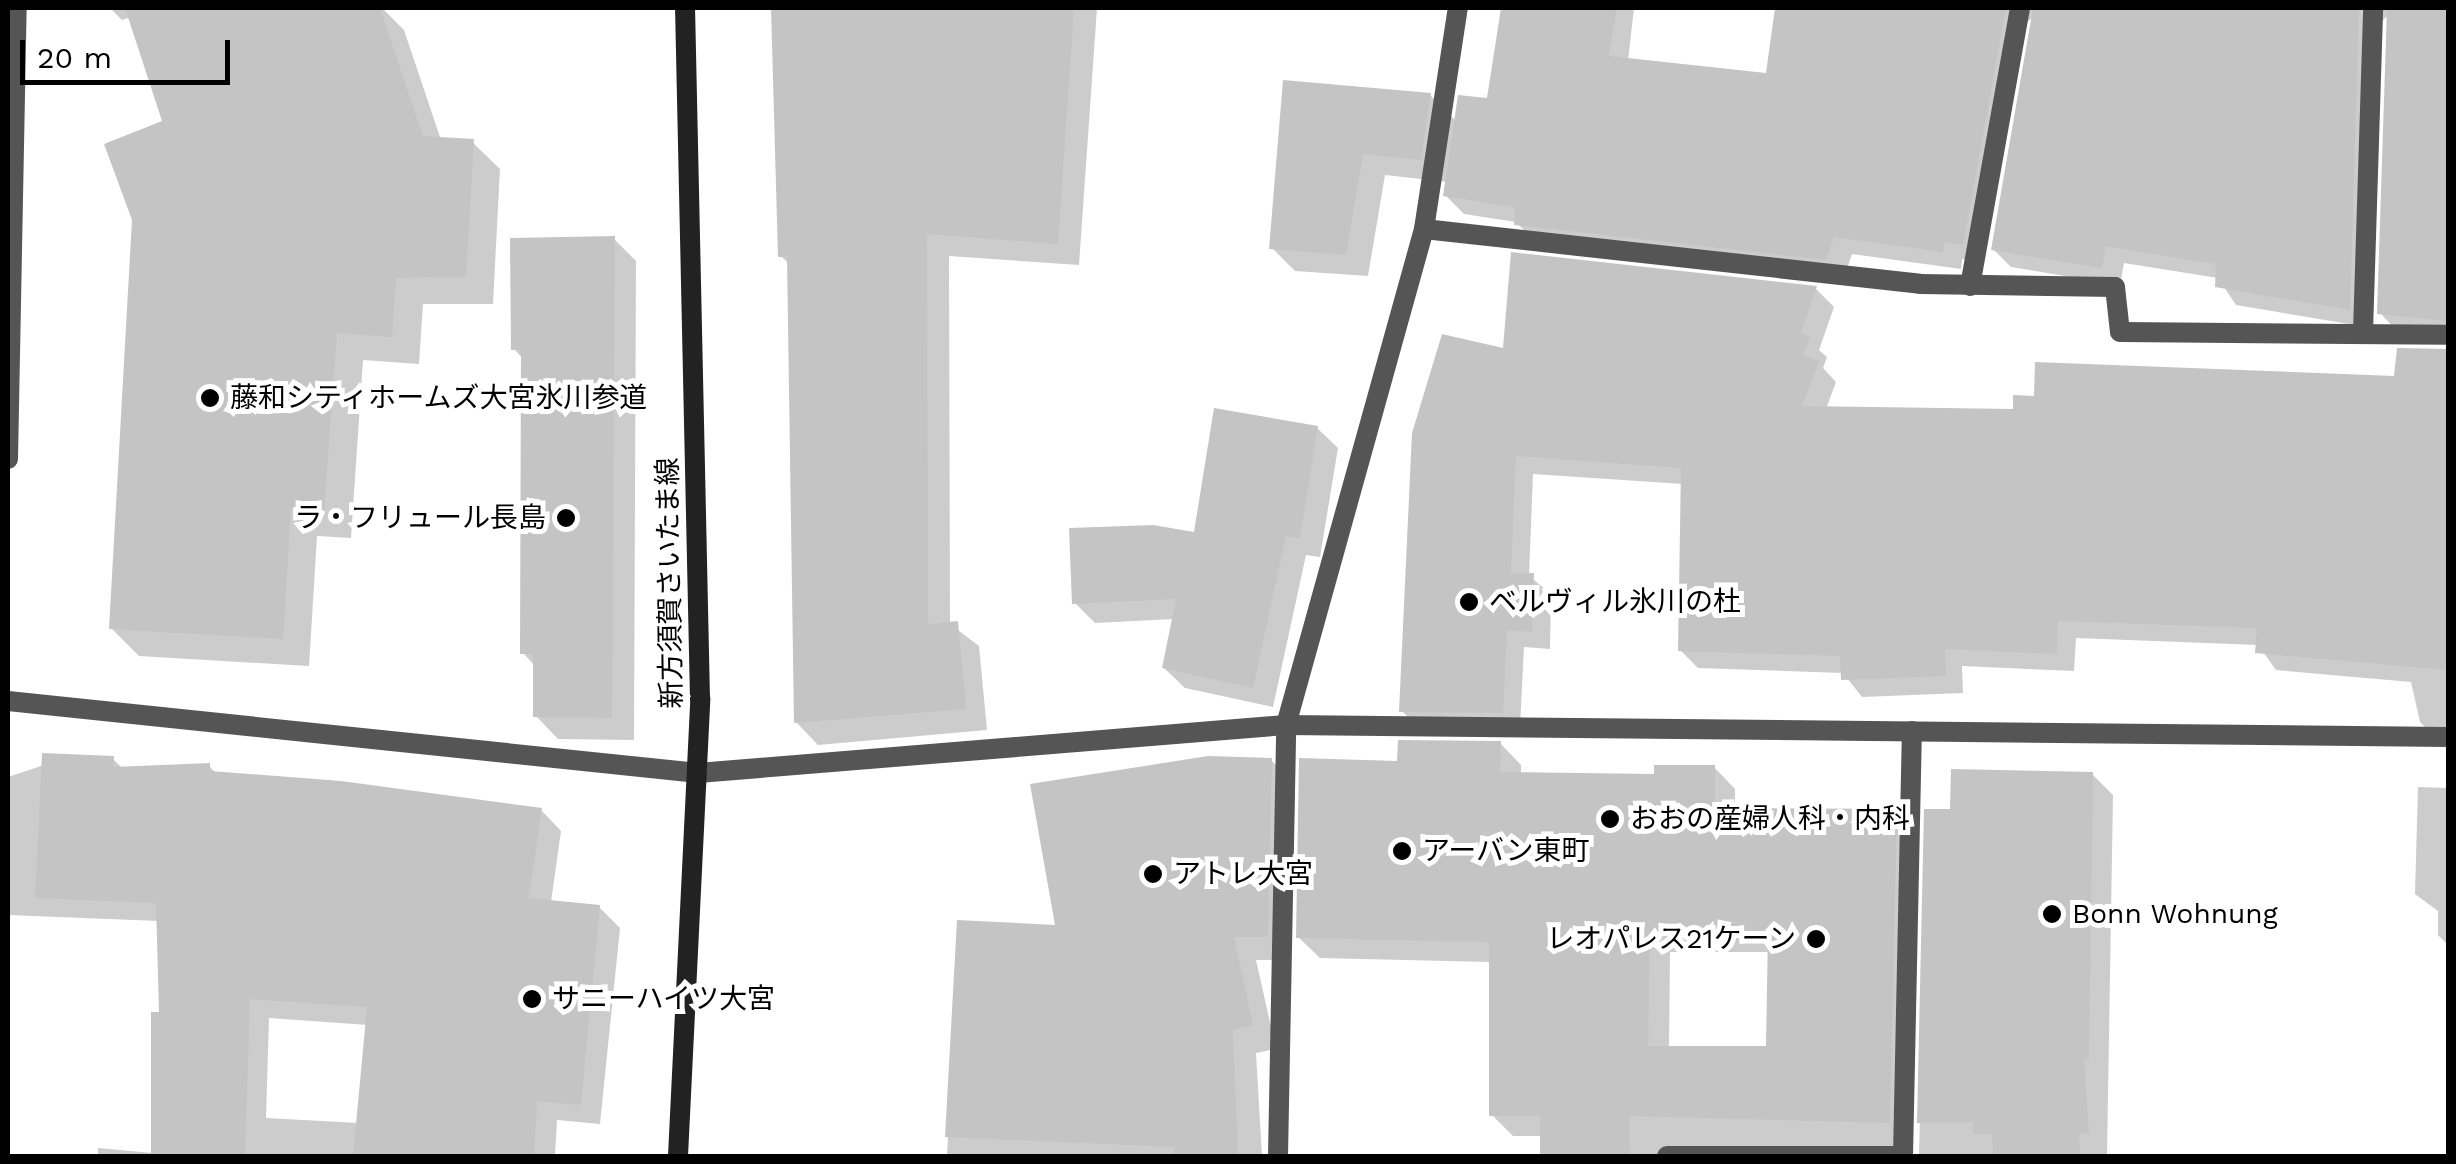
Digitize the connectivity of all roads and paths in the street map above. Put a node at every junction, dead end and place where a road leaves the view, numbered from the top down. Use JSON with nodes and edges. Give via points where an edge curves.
{"nodes":[{"id":1,"x":17,"y":8,"type":"edge"},
{"id":2,"x":685,"y":8,"type":"edge"},
{"id":3,"x":1458,"y":8,"type":"edge"},
{"id":4,"x":2020,"y":8,"type":"edge"},
{"id":5,"x":2373,"y":8,"type":"edge"},
{"id":6,"x":1424,"y":230,"type":"junction"},
{"id":7,"x":1970,"y":286,"type":"junction"},
{"id":8,"x":2364,"y":332,"type":"junction"},
{"id":9,"x":2448,"y":334,"type":"edge"},
{"id":10,"x":8,"y":459,"type":"edge"},
{"id":11,"x":8,"y":701,"type":"edge"},
{"id":12,"x":1286,"y":726,"type":"junction"},
{"id":13,"x":1912,"y":731,"type":"junction"},
{"id":14,"x":2448,"y":738,"type":"edge"},
{"id":15,"x":698,"y":774,"type":"junction"},
{"id":16,"x":678,"y":1156,"type":"edge"},
{"id":17,"x":1278,"y":1156,"type":"edge"},
{"id":18,"x":1667,"y":1156,"type":"edge"},
{"id":19,"x":1903,"y":1156,"type":"edge"}],
"edges":[{"from":1,"to":10,"type":"street"},
{"from":2,"to":15,"type":"main road","name":"新方須賀さいたま線"},
{"from":3,"to":6,"type":"street"},
{"from":4,"to":7,"type":"street"},
{"from":5,"to":8,"type":"street"},
{"from":6,"to":7,"type":"street"},
{"from":6,"to":12,"type":"street"},
{"from":7,"to":8,"type":"street","via":[[2115,287],[2120,332]]},
{"from":8,"to":9,"type":"street"},
{"from":11,"to":15,"type":"street"},
{"from":12,"to":13,"type":"street"},
{"from":12,"to":15,"type":"street"},
{"from":12,"to":17,"type":"street"},
{"from":13,"to":14,"type":"street"},
{"from":13,"to":19,"type":"street"},
{"from":15,"to":16,"type":"main road","name":"新方須賀さいたま線"},
{"from":18,"to":19,"type":"street"}]}
